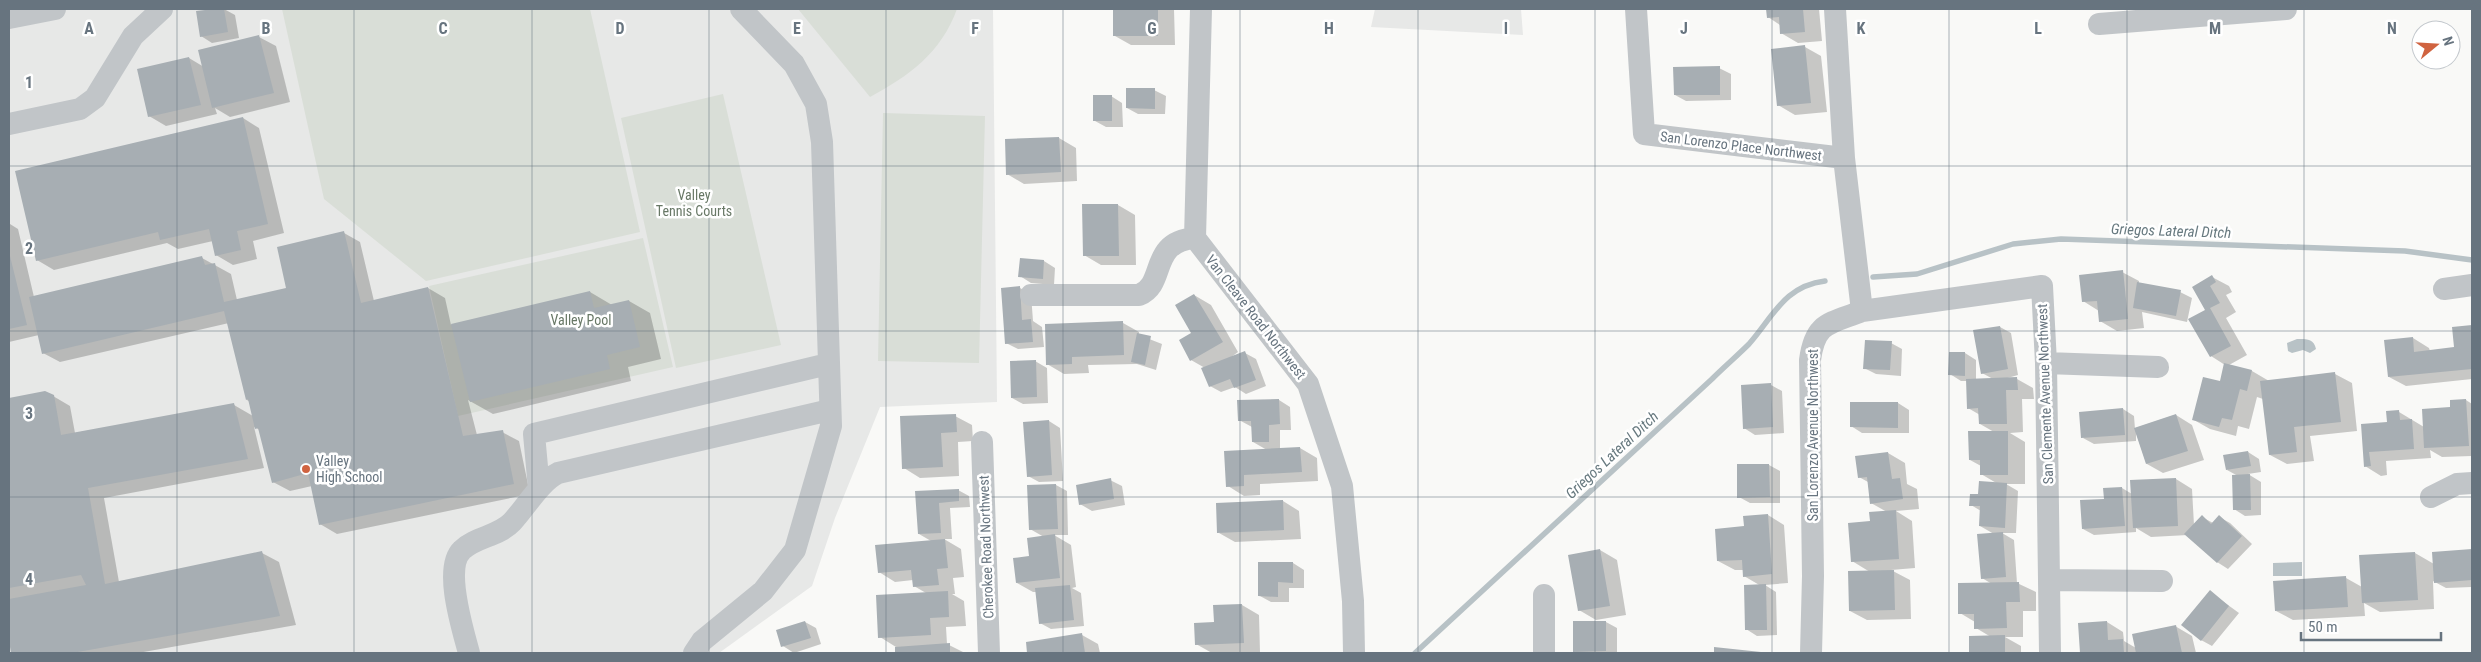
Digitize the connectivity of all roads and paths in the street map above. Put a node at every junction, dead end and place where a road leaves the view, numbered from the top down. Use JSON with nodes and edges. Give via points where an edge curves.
{"nodes":[{"id":1,"x":55,"y":9,"type":"edge"},
{"id":2,"x":162,"y":9,"type":"edge"},
{"id":3,"x":741,"y":9,"type":"edge"},
{"id":4,"x":1201,"y":9,"type":"edge"},
{"id":5,"x":1636,"y":9,"type":"edge"},
{"id":6,"x":1835,"y":9,"type":"edge"},
{"id":7,"x":2286,"y":9,"type":"edge"},
{"id":8,"x":9,"y":18,"type":"edge"},
{"id":9,"x":2099,"y":24,"type":"dead end"},
{"id":10,"x":9,"y":124,"type":"edge"},
{"id":11,"x":1844,"y":158,"type":"junction"},
{"id":12,"x":1195,"y":238,"type":"junction"},
{"id":13,"x":2472,"y":285,"type":"edge"},
{"id":14,"x":2444,"y":289,"type":"dead end"},
{"id":15,"x":1031,"y":295,"type":"dead end"},
{"id":16,"x":1862,"y":311,"type":"junction"},
{"id":17,"x":2046,"y":363,"type":"junction"},
{"id":18,"x":828,"y":364,"type":"junction"},
{"id":19,"x":2158,"y":367,"type":"dead end"},
{"id":20,"x":830,"y":410,"type":"junction"},
{"id":21,"x":982,"y":442,"type":"dead end"},
{"id":22,"x":2472,"y":483,"type":"edge"},
{"id":23,"x":539,"y":490,"type":"junction"},
{"id":24,"x":2431,"y":497,"type":"dead end"},
{"id":25,"x":2049,"y":580,"type":"junction"},
{"id":26,"x":2162,"y":581,"type":"dead end"},
{"id":27,"x":1544,"y":595,"type":"dead end"},
{"id":28,"x":468,"y":653,"type":"edge"},
{"id":29,"x":694,"y":653,"type":"edge"},
{"id":30,"x":989,"y":653,"type":"edge"},
{"id":31,"x":1354,"y":653,"type":"edge"},
{"id":32,"x":1544,"y":653,"type":"edge"},
{"id":33,"x":1811,"y":653,"type":"edge"},
{"id":34,"x":2050,"y":653,"type":"edge"}],
"edges":[{"from":1,"to":8,"type":"street"},
{"from":2,"to":10,"type":"street","via":[[133,36],[95,98],[80,109]]},
{"from":3,"to":18,"type":"street","via":[[794,64],[816,104],[822,142]]},
{"from":4,"to":12,"type":"street"},
{"from":5,"to":11,"type":"street","name":"San Lorenzo Place Northwest","via":[[1644,134]]},
{"from":6,"to":11,"type":"street"},
{"from":7,"to":9,"type":"street"},
{"from":11,"to":16,"type":"street"},
{"from":12,"to":15,"type":"street","via":[[1174,242],[1148,290],[1139,295]]},
{"from":12,"to":31,"type":"street","name":"Van Cleave Road Northwest","via":[[1308,384],[1342,486]]},
{"from":13,"to":14,"type":"street"},
{"from":16,"to":17,"type":"street","name":"San Clemente Avenue Northwest","via":[[2042,286]]},
{"from":16,"to":33,"type":"street","name":"San Lorenzo Avenue Northwest","via":[[1819,329],[1812,342],[1814,576]]},
{"from":17,"to":19,"type":"street"},
{"from":17,"to":25,"type":"street","name":"San Clemente Avenue Northwest"},
{"from":18,"to":20,"type":"street"},
{"from":18,"to":23,"type":"street","via":[[534,434]]},
{"from":20,"to":23,"type":"street","via":[[558,473],[547,478]]},
{"from":20,"to":29,"type":"street","via":[[831,426],[795,550],[763,591],[702,641]]},
{"from":21,"to":30,"type":"street","name":"Cherokee Road Northwest"},
{"from":22,"to":24,"type":"street","via":[[2457,484]]},
{"from":23,"to":28,"type":"street","via":[[510,525],[462,550],[455,562],[454,584]]},
{"from":25,"to":26,"type":"street"},
{"from":25,"to":34,"type":"street","name":"San Clemente Avenue Northwest"},
{"from":27,"to":32,"type":"street"}]}
